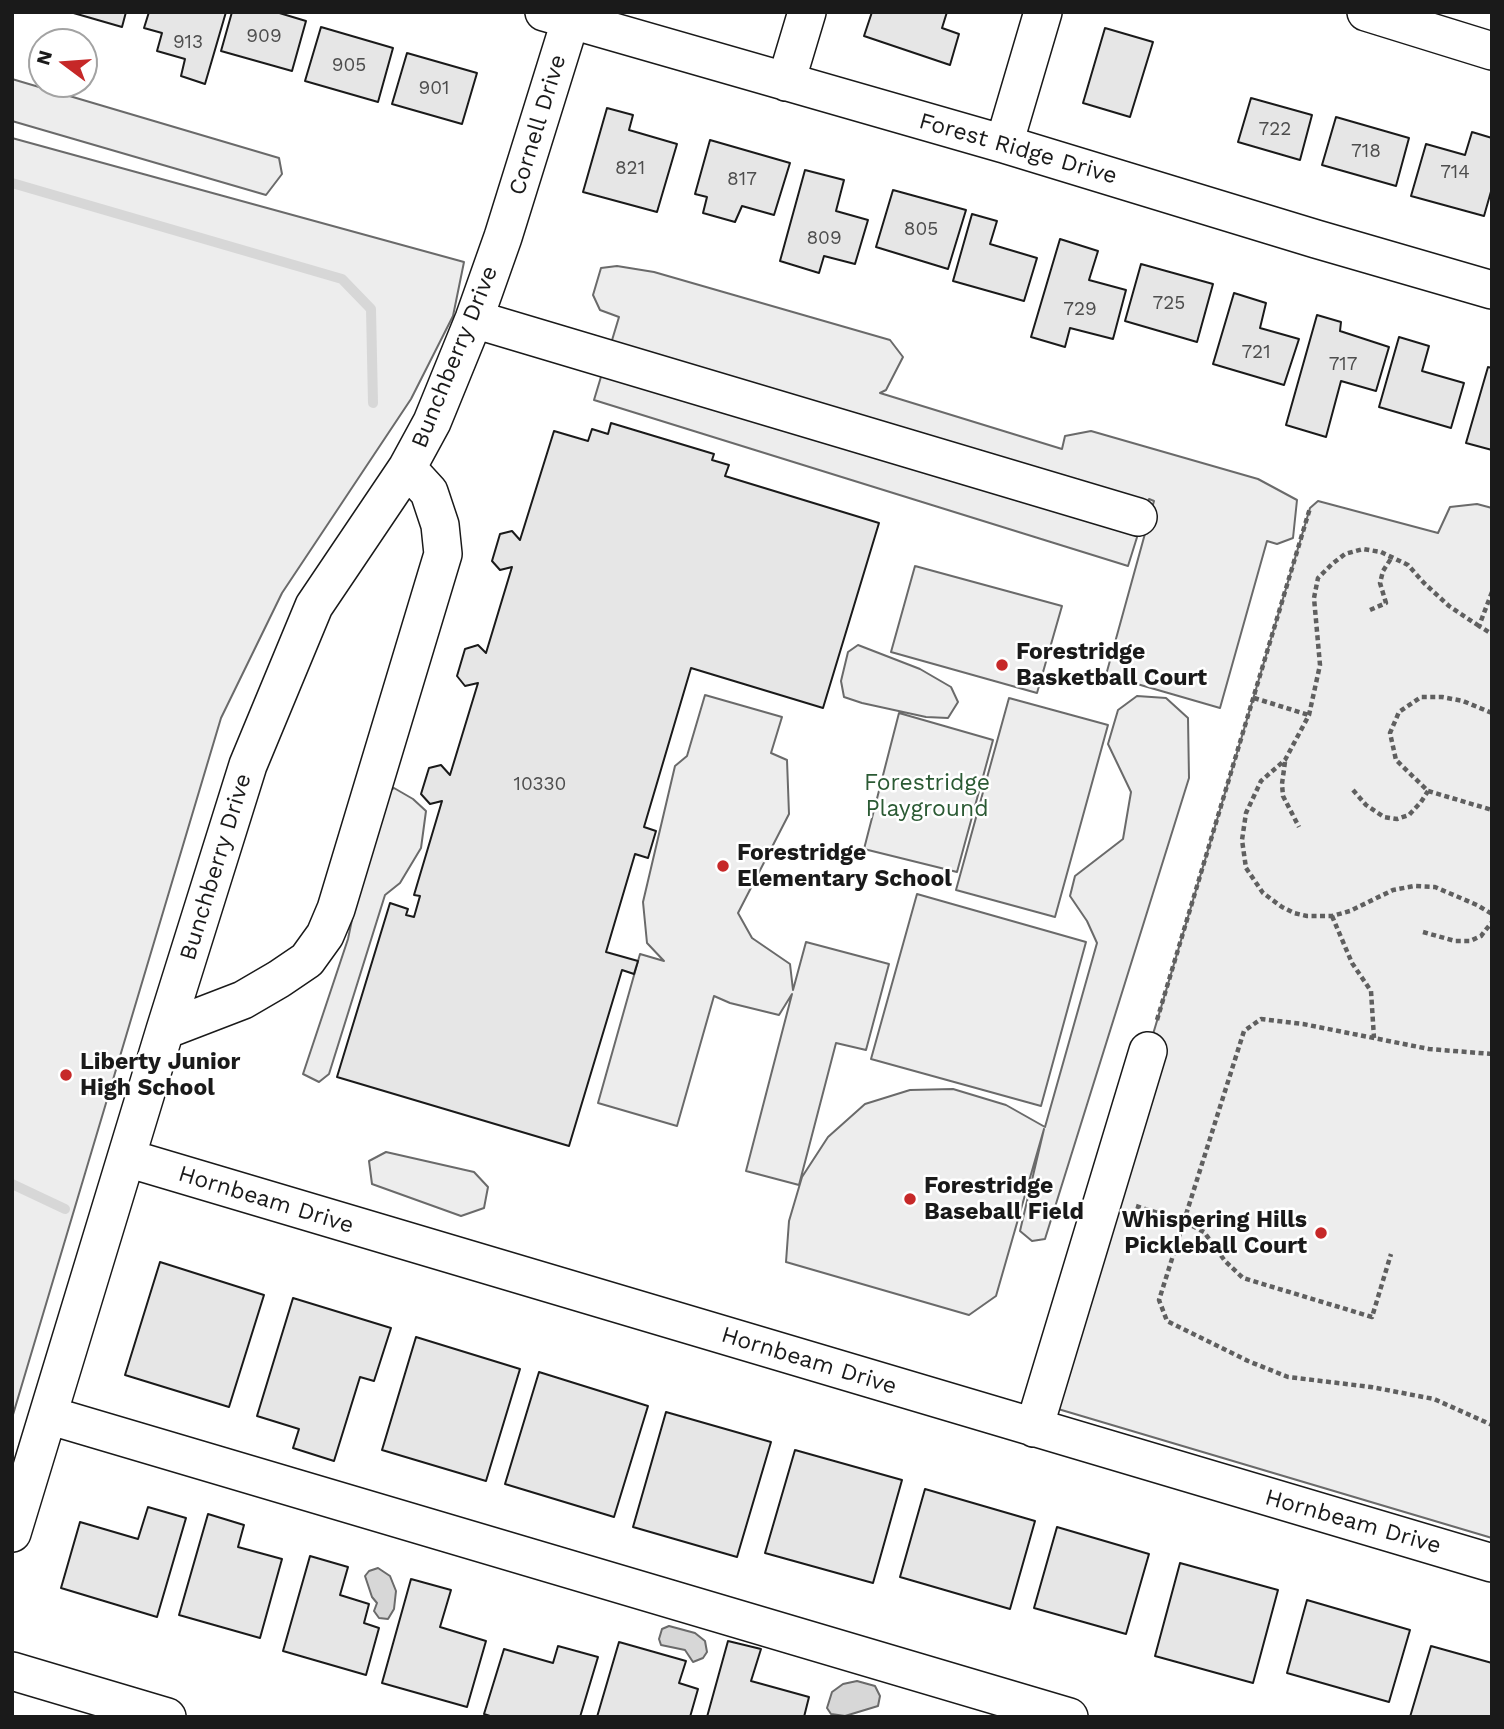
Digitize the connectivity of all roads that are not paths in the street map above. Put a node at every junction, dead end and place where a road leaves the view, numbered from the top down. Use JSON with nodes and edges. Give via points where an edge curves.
{"nodes":[{"id":1,"x":807,"y":12,"type":"edge"},
{"id":2,"x":1043,"y":12,"type":"edge"},
{"id":3,"x":1366,"y":12,"type":"edge"},
{"id":4,"x":563,"y":15,"type":"edge"},
{"id":5,"x":1492,"y":51,"type":"edge"},
{"id":6,"x":786,"y":82,"type":"junction"},
{"id":7,"x":1004,"y":144,"type":"junction"},
{"id":8,"x":503,"y":237,"type":"joint"},
{"id":9,"x":1492,"y":290,"type":"edge"},
{"id":10,"x":474,"y":319,"type":"junction"},
{"id":11,"x":407,"y":468,"type":"junction"},
{"id":12,"x":1138,"y":517,"type":"dead end"},
{"id":13,"x":165,"y":1030,"type":"junction"},
{"id":14,"x":1148,"y":1051,"type":"road end"},
{"id":15,"x":127,"y":1158,"type":"junction"},
{"id":16,"x":48,"y":1415,"type":"junction"},
{"id":17,"x":1034,"y":1428,"type":"junction"},
{"id":18,"x":12,"y":1533,"type":"edge"},
{"id":19,"x":1492,"y":1563,"type":"edge"},
{"id":20,"x":12,"y":1671,"type":"edge"},
{"id":21,"x":167,"y":1717,"type":"edge"},
{"id":22,"x":1069,"y":1717,"type":"edge"}],
"edges":[{"from":1,"to":6,"type":"street"},
{"from":2,"to":7,"type":"street"},
{"from":3,"to":5,"type":"street"},
{"from":4,"to":6,"type":"street","name":"Forest Ridge Drive"},
{"from":4,"to":8,"type":"street","name":"Cornell Drive"},
{"from":6,"to":7,"type":"street","name":"Forest Ridge Drive"},
{"from":7,"to":9,"type":"street","name":"Forest Ridge Drive"},
{"from":8,"to":10,"type":"street","name":"Bunchberry Drive"},
{"from":10,"to":11,"type":"street","name":"Bunchberry Drive","via":[[432,422]]},
{"from":10,"to":12,"type":"street"},
{"from":11,"to":13,"type":"street","name":"Bunchberry Drive","via":[[314,606],[248,765]]},
{"from":11,"to":13,"type":"street","via":[[429,492],[443,554],[325,935],[307,960],[279,979],[243,1000]]},
{"from":13,"to":15,"type":"street","name":"Bunchberry Drive"},
{"from":14,"to":17,"type":"street"},
{"from":15,"to":16,"type":"street","name":"Bunchberry Drive"},
{"from":15,"to":17,"type":"street","name":"Hornbeam Drive"},
{"from":16,"to":18,"type":"street","name":"Bunchberry Drive"},
{"from":16,"to":22,"type":"street"},
{"from":17,"to":19,"type":"street","name":"Hornbeam Drive"},
{"from":20,"to":21,"type":"street"}]}
